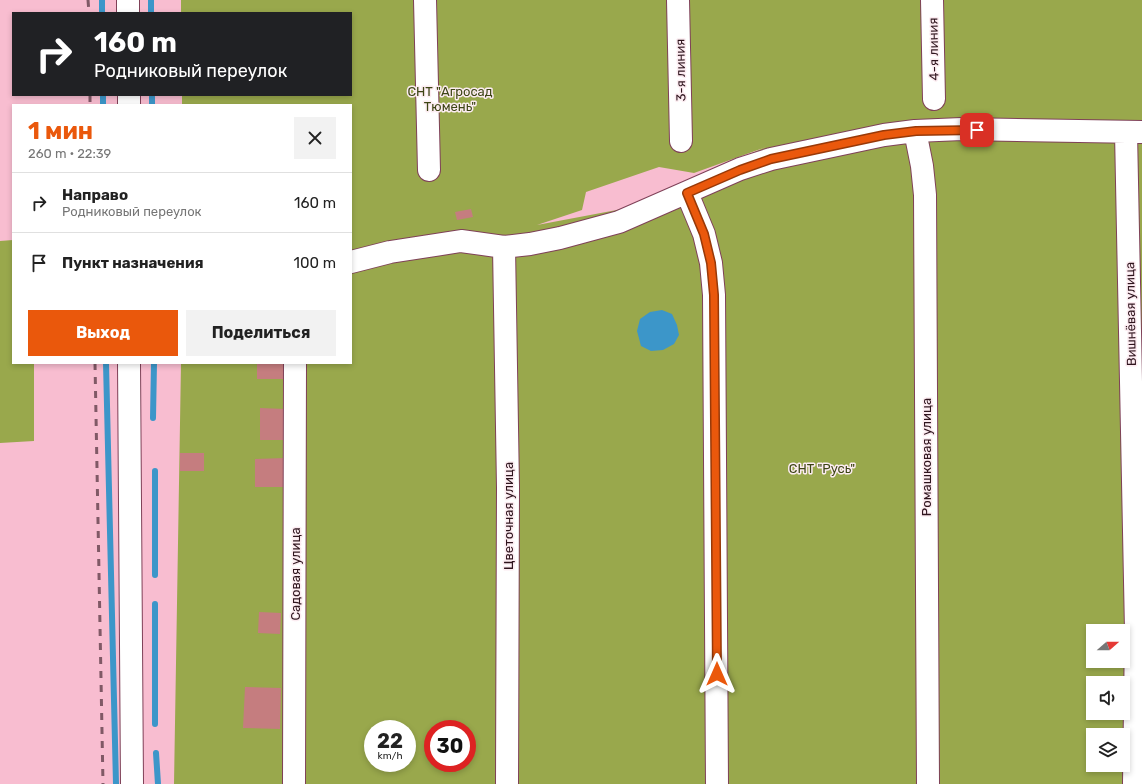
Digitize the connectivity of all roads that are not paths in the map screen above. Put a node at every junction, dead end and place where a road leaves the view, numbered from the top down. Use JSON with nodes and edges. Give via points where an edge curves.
{"nodes":[{"id":1,"x":128,"y":0,"type":"edge"},
{"id":2,"x":425,"y":0,"type":"edge"},
{"id":3,"x":678,"y":0,"type":"edge"},
{"id":4,"x":932,"y":0,"type":"edge"},
{"id":5,"x":128,"y":12,"type":"edge"},
{"id":6,"x":934,"y":99,"type":"dead end"},
{"id":7,"x":916,"y":131,"type":"junction"},
{"id":8,"x":1134,"y":132,"type":"edge"},
{"id":9,"x":681,"y":140,"type":"dead end"},
{"id":10,"x":429,"y":170,"type":"dead end"},
{"id":11,"x":687,"y":193,"type":"junction"},
{"id":12,"x":504,"y":247,"type":"junction"},
{"id":13,"x":352,"y":262,"type":"edge"},
{"id":14,"x":129,"y":364,"type":"edge"},
{"id":15,"x":295,"y":364,"type":"edge"},
{"id":16,"x":1137,"y":444,"type":"edge"},
{"id":17,"x":132,"y":784,"type":"edge"},
{"id":18,"x":294,"y":784,"type":"edge"},
{"id":19,"x":507,"y":784,"type":"edge"},
{"id":20,"x":718,"y":784,"type":"edge"},
{"id":21,"x":928,"y":784,"type":"edge"},
{"id":22,"x":1134,"y":784,"type":"edge"}],
"edges":[{"from":1,"to":5,"type":"street"},
{"from":2,"to":10,"type":"street"},
{"from":3,"to":9,"type":"street","name":"3-я линия"},
{"from":4,"to":6,"type":"street","name":"4-я линия"},
{"from":7,"to":8,"type":"street"},
{"from":7,"to":11,"type":"street","via":[[884,135],[771,159]]},
{"from":7,"to":21,"type":"street","name":"Ромашковая улица","via":[[925,195]]},
{"from":8,"to":16,"type":"street","name":"Вишнёвая улица"},
{"from":11,"to":12,"type":"street","via":[[619,222],[537,243]]},
{"from":11,"to":20,"type":"street","via":[[704,234],[711,263],[714,295]]},
{"from":12,"to":13,"type":"street","via":[[461,242],[390,252]]},
{"from":12,"to":19,"type":"street","name":"Цветочная улица","via":[[508,487]]},
{"from":14,"to":17,"type":"street"},
{"from":15,"to":18,"type":"street","name":"Садовая улица"},
{"from":16,"to":22,"type":"street","name":"Вишнёвая улица"}]}
